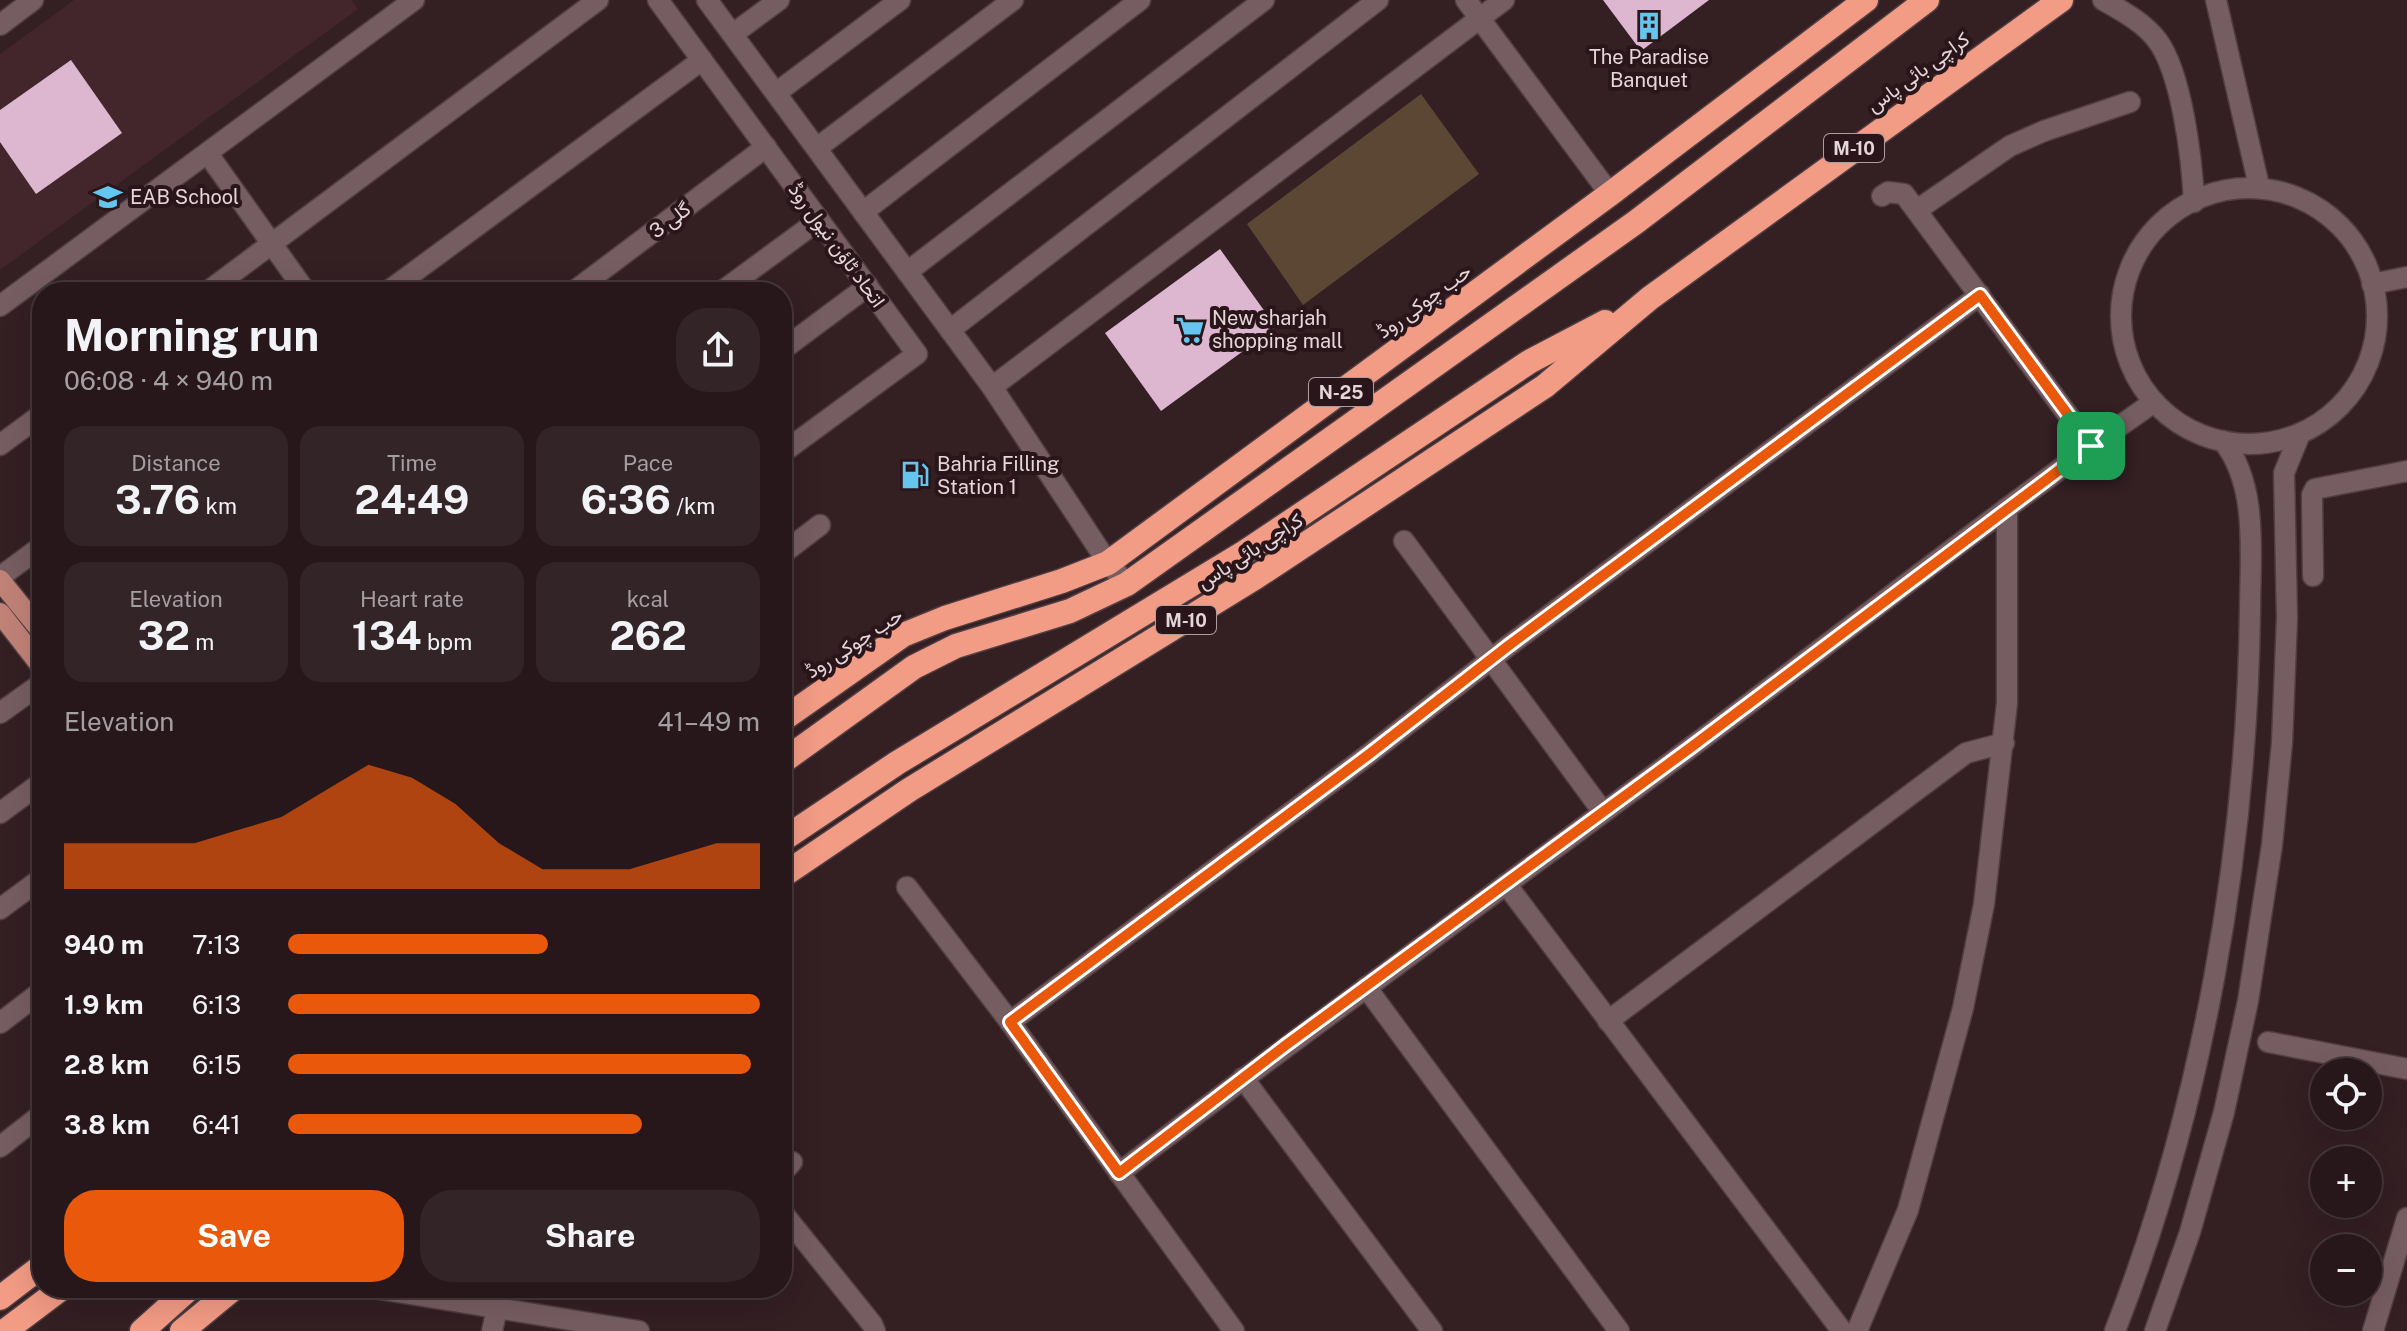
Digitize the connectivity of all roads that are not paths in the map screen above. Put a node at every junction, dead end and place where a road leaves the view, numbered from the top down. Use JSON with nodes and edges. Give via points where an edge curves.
{"nodes":[{"id":1,"x":33,"y":0,"type":"edge"},
{"id":2,"x":414,"y":0,"type":"edge"},
{"id":3,"x":598,"y":0,"type":"edge"},
{"id":4,"x":658,"y":0,"type":"edge"},
{"id":5,"x":707,"y":0,"type":"edge"},
{"id":6,"x":779,"y":0,"type":"edge"},
{"id":7,"x":900,"y":0,"type":"edge"},
{"id":8,"x":1013,"y":0,"type":"edge"},
{"id":9,"x":1140,"y":0,"type":"edge"},
{"id":10,"x":1264,"y":0,"type":"edge"},
{"id":11,"x":1378,"y":0,"type":"edge"},
{"id":12,"x":1466,"y":0,"type":"edge"},
{"id":13,"x":1504,"y":0,"type":"edge"},
{"id":14,"x":1866,"y":0,"type":"edge"},
{"id":15,"x":1927,"y":0,"type":"edge"},
{"id":16,"x":2061,"y":0,"type":"edge"},
{"id":17,"x":2103,"y":0,"type":"edge"},
{"id":18,"x":2216,"y":0,"type":"edge"},
{"id":19,"x":389,"y":7,"type":"edge"},
{"id":20,"x":1479,"y":19,"type":"junction"},
{"id":21,"x":0,"y":25,"type":"edge"},
{"id":22,"x":733,"y":34,"type":"junction"},
{"id":23,"x":702,"y":60,"type":"junction"},
{"id":24,"x":776,"y":93,"type":"junction"},
{"id":25,"x":2130,"y":102,"type":"dead end"},
{"id":26,"x":766,"y":147,"type":"junction"},
{"id":27,"x":817,"y":148,"type":"junction"},
{"id":28,"x":208,"y":154,"type":"junction"},
{"id":29,"x":2259,"y":186,"type":"junction"},
{"id":30,"x":1610,"y":194,"type":"junction"},
{"id":31,"x":1882,"y":196,"type":"dead end"},
{"id":32,"x":2194,"y":202,"type":"junction"},
{"id":33,"x":1917,"y":210,"type":"junction"},
{"id":34,"x":863,"y":212,"type":"junction"},
{"id":35,"x":819,"y":220,"type":"junction"},
{"id":36,"x":272,"y":244,"type":"junction"},
{"id":37,"x":907,"y":272,"type":"junction"},
{"id":38,"x":2407,"y":277,"type":"edge"},
{"id":39,"x":33,"y":282,"type":"edge"},
{"id":40,"x":221,"y":282,"type":"edge"},
{"id":41,"x":299,"y":282,"type":"edge"},
{"id":42,"x":401,"y":282,"type":"edge"},
{"id":43,"x":586,"y":282,"type":"edge"},
{"id":44,"x":735,"y":282,"type":"edge"},
{"id":45,"x":32,"y":283,"type":"edge"},
{"id":46,"x":2372,"y":284,"type":"junction"},
{"id":47,"x":868,"y":286,"type":"junction"},
{"id":48,"x":1980,"y":295,"type":"junction"},
{"id":49,"x":0,"y":306,"type":"edge"},
{"id":50,"x":950,"y":330,"type":"junction"},
{"id":51,"x":792,"y":343,"type":"edge"},
{"id":52,"x":1577,"y":347,"type":"junction"},
{"id":53,"x":992,"y":387,"type":"junction"},
{"id":54,"x":2151,"y":404,"type":"junction"},
{"id":55,"x":32,"y":421,"type":"edge"},
{"id":56,"x":2300,"y":434,"type":"junction"},
{"id":57,"x":2223,"y":441,"type":"junction"},
{"id":58,"x":0,"y":445,"type":"edge"},
{"id":59,"x":792,"y":446,"type":"edge"},
{"id":60,"x":2091,"y":446,"type":"junction"},
{"id":61,"x":2407,"y":471,"type":"edge"},
{"id":62,"x":2007,"y":508,"type":"junction"},
{"id":63,"x":820,"y":525,"type":"dead end"},
{"id":64,"x":1404,"y":541,"type":"dead end"},
{"id":65,"x":792,"y":546,"type":"edge"},
{"id":66,"x":32,"y":554,"type":"edge"},
{"id":67,"x":1108,"y":563,"type":"junction"},
{"id":68,"x":2313,"y":576,"type":"dead end"},
{"id":69,"x":0,"y":579,"type":"edge"},
{"id":70,"x":1127,"y":584,"type":"junction"},
{"id":71,"x":0,"y":613,"type":"edge"},
{"id":72,"x":32,"y":619,"type":"edge"},
{"id":73,"x":32,"y":654,"type":"edge"},
{"id":74,"x":1491,"y":659,"type":"junction"},
{"id":75,"x":32,"y":690,"type":"edge"},
{"id":76,"x":0,"y":713,"type":"edge"},
{"id":77,"x":792,"y":713,"type":"edge"},
{"id":78,"x":2004,"y":743,"type":"junction"},
{"id":79,"x":792,"y":755,"type":"edge"},
{"id":80,"x":32,"y":789,"type":"edge"},
{"id":81,"x":1603,"y":812,"type":"junction"},
{"id":82,"x":0,"y":813,"type":"edge"},
{"id":83,"x":792,"y":833,"type":"edge"},
{"id":84,"x":792,"y":869,"type":"edge"},
{"id":85,"x":1506,"y":884,"type":"junction"},
{"id":86,"x":32,"y":885,"type":"edge"},
{"id":87,"x":907,"y":887,"type":"dead end"},
{"id":88,"x":0,"y":909,"type":"edge"},
{"id":89,"x":1366,"y":987,"type":"junction"},
{"id":90,"x":32,"y":999,"type":"edge"},
{"id":91,"x":1608,"y":1021,"type":"junction"},
{"id":92,"x":1010,"y":1022,"type":"junction"},
{"id":93,"x":0,"y":1023,"type":"edge"},
{"id":94,"x":2268,"y":1042,"type":"dead end"},
{"id":95,"x":2407,"y":1069,"type":"edge"},
{"id":96,"x":1243,"y":1078,"type":"junction"},
{"id":97,"x":32,"y":1122,"type":"edge"},
{"id":98,"x":0,"y":1147,"type":"edge"},
{"id":99,"x":1119,"y":1173,"type":"junction"},
{"id":100,"x":2407,"y":1218,"type":"edge"},
{"id":101,"x":792,"y":1224,"type":"edge"},
{"id":102,"x":32,"y":1274,"type":"edge"},
{"id":103,"x":0,"y":1298,"type":"edge"},
{"id":104,"x":49,"y":1298,"type":"edge"},
{"id":105,"x":179,"y":1298,"type":"edge"},
{"id":106,"x":222,"y":1298,"type":"edge"},
{"id":107,"x":432,"y":1298,"type":"edge"},
{"id":108,"x":497,"y":1309,"type":"junction"},
{"id":109,"x":5,"y":1331,"type":"edge"},
{"id":110,"x":142,"y":1331,"type":"edge"},
{"id":111,"x":182,"y":1331,"type":"edge"},
{"id":112,"x":492,"y":1331,"type":"edge"},
{"id":113,"x":639,"y":1331,"type":"edge"},
{"id":114,"x":875,"y":1331,"type":"edge"},
{"id":115,"x":1234,"y":1331,"type":"edge"},
{"id":116,"x":1432,"y":1331,"type":"edge"},
{"id":117,"x":1619,"y":1331,"type":"edge"},
{"id":118,"x":1842,"y":1331,"type":"edge"},
{"id":119,"x":1857,"y":1331,"type":"edge"},
{"id":120,"x":2115,"y":1331,"type":"edge"},
{"id":121,"x":2155,"y":1331,"type":"edge"},
{"id":122,"x":2373,"y":1331,"type":"edge"}],
"edges":[{"from":1,"to":21,"type":"street"},
{"from":2,"to":19,"type":"street"},
{"from":3,"to":36,"type":"street"},
{"from":4,"to":23,"type":"street","name":"اتحاد ٹاؤن نیول روڈ"},
{"from":5,"to":22,"type":"street"},
{"from":6,"to":22,"type":"street"},
{"from":7,"to":24,"type":"street"},
{"from":8,"to":27,"type":"street"},
{"from":9,"to":34,"type":"street"},
{"from":10,"to":37,"type":"street"},
{"from":11,"to":50,"type":"street"},
{"from":12,"to":20,"type":"street"},
{"from":13,"to":20,"type":"street"},
{"from":14,"to":30,"type":"highway","name":"حب چوکی روڈ","number":"N-25"},
{"from":15,"to":70,"type":"highway","via":[[1636,222]]},
{"from":16,"to":52,"type":"highway","name":"کراچی بائی پاس","number":"M-10"},
{"from":17,"to":32,"type":"street","via":[[2146,28],[2167,56],[2187,138]]},
{"from":18,"to":29,"type":"street"},
{"from":19,"to":28,"type":"street"},
{"from":20,"to":30,"type":"street"},
{"from":20,"to":53,"type":"street"},
{"from":22,"to":24,"type":"street"},
{"from":23,"to":26,"type":"street","name":"اتحاد ٹاؤن نیول روڈ"},
{"from":23,"to":42,"type":"street"},
{"from":24,"to":27,"type":"street"},
{"from":25,"to":33,"type":"street","via":[[2010,146]]},
{"from":26,"to":35,"type":"street","name":"اتحاد ٹاؤن نیول روڈ"},
{"from":26,"to":43,"type":"street","name":"گلی 3"},
{"from":27,"to":34,"type":"street"},
{"from":28,"to":36,"type":"street"},
{"from":28,"to":39,"type":"street"},
{"from":29,"to":32,"type":"street"},
{"from":29,"to":46,"type":"street","via":[[2296,197],[2333,217],[2365,260]]},
{"from":30,"to":67,"type":"highway","name":"حب چوکی روڈ","number":"N-25"},
{"from":31,"to":33,"type":"street","via":[[1904,194]]},
{"from":32,"to":54,"type":"street","via":[[2143,242],[2126,279],[2122,309],[2127,351]]},
{"from":33,"to":48,"type":"street"},
{"from":34,"to":37,"type":"street"},
{"from":35,"to":44,"type":"street"},
{"from":35,"to":47,"type":"street","name":"اتحاد ٹاؤن نیول روڈ"},
{"from":36,"to":40,"type":"street"},
{"from":36,"to":41,"type":"street"},
{"from":37,"to":50,"type":"street"},
{"from":38,"to":46,"type":"street"},
{"from":45,"to":49,"type":"street"},
{"from":46,"to":56,"type":"street","via":[[2375,330],[2361,380],[2338,412]]},
{"from":47,"to":51,"type":"street"},
{"from":47,"to":59,"type":"street","name":"اتحاد ٹاؤن نیول روڈ","via":[[917,354]]},
{"from":48,"to":60,"type":"street"},
{"from":48,"to":74,"type":"street"},
{"from":50,"to":53,"type":"street"},
{"from":52,"to":83,"type":"highway","name":"کراچی بائی پاس","number":"M-10","via":[[1529,362],[1245,552],[897,763]]},
{"from":52,"to":84,"type":"highway","name":"کراچی بائی پاس","number":"M-10","via":[[1545,386],[1256,577],[909,790]]},
{"from":53,"to":67,"type":"street"},
{"from":54,"to":57,"type":"street","via":[[2185,427]]},
{"from":54,"to":60,"type":"street"},
{"from":55,"to":58,"type":"street"},
{"from":56,"to":57,"type":"street","via":[[2248,443]]},
{"from":56,"to":121,"type":"street","via":[[2284,473],[2287,618],[2282,743],[2248,1001],[2224,1112]]},
{"from":57,"to":120,"type":"street","via":[[2241,470],[2250,528],[2249,661],[2233,853],[2186,1107]]},
{"from":60,"to":62,"type":"street"},
{"from":61,"to":68,"type":"street","via":[[2315,489]]},
{"from":62,"to":78,"type":"street"},
{"from":62,"to":81,"type":"street"},
{"from":63,"to":65,"type":"street"},
{"from":64,"to":74,"type":"street"},
{"from":66,"to":69,"type":"street"},
{"from":67,"to":70,"type":"street"},
{"from":67,"to":77,"type":"highway","name":"حب چوکی روڈ","number":"N-25","via":[[903,635]]},
{"from":69,"to":72,"type":"main road"},
{"from":70,"to":79,"type":"highway","via":[[1070,611],[956,646],[914,667]]},
{"from":71,"to":73,"type":"main road"},
{"from":74,"to":81,"type":"street"},
{"from":74,"to":92,"type":"street"},
{"from":75,"to":76,"type":"street"},
{"from":78,"to":91,"type":"street","via":[[1966,753]]},
{"from":78,"to":119,"type":"street","via":[[1984,904],[1960,1022],[1908,1210]]},
{"from":80,"to":82,"type":"street"},
{"from":81,"to":85,"type":"street"},
{"from":85,"to":89,"type":"street"},
{"from":85,"to":91,"type":"street"},
{"from":86,"to":88,"type":"street"},
{"from":87,"to":92,"type":"street"},
{"from":89,"to":96,"type":"street"},
{"from":89,"to":117,"type":"street"},
{"from":90,"to":93,"type":"street"},
{"from":91,"to":118,"type":"street"},
{"from":92,"to":99,"type":"street"},
{"from":94,"to":95,"type":"street"},
{"from":96,"to":99,"type":"street"},
{"from":96,"to":116,"type":"street"},
{"from":97,"to":98,"type":"street"},
{"from":99,"to":115,"type":"street"},
{"from":100,"to":122,"type":"street"},
{"from":101,"to":114,"type":"street"},
{"from":102,"to":103,"type":"highway"},
{"from":104,"to":109,"type":"highway"},
{"from":105,"to":110,"type":"highway"},
{"from":106,"to":111,"type":"highway"},
{"from":107,"to":108,"type":"street"},
{"from":108,"to":112,"type":"street"},
{"from":108,"to":113,"type":"street"}]}
